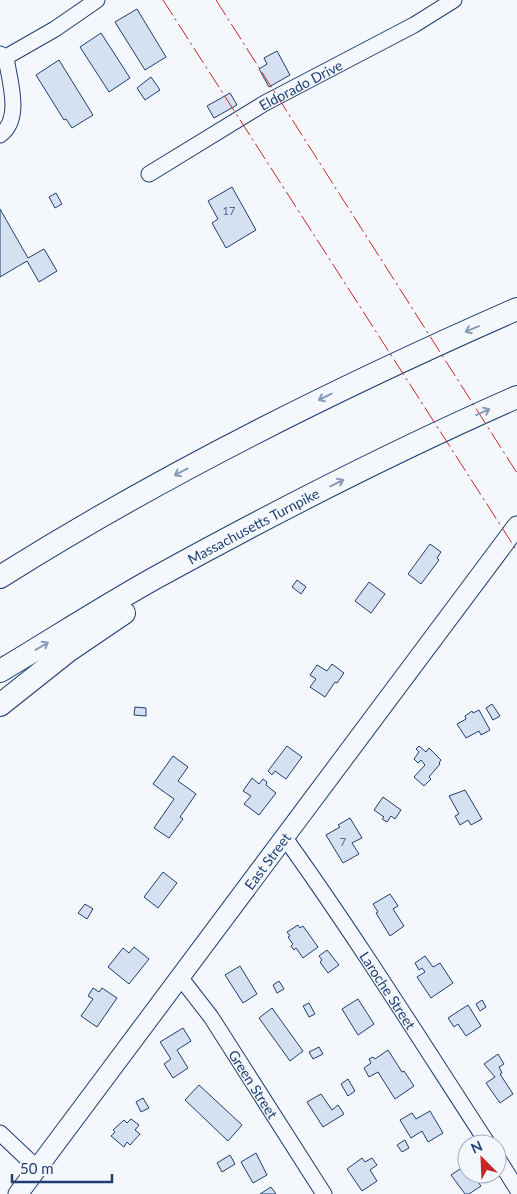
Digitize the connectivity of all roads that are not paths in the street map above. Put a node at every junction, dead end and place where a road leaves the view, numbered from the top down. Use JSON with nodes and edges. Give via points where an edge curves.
{"nodes":[{"id":1,"x":97,"y":0,"type":"edge"},
{"id":2,"x":454,"y":0,"type":"edge"},
{"id":3,"x":2,"y":57,"type":"edge"},
{"id":4,"x":0,"y":135,"type":"edge"},
{"id":5,"x":149,"y":174,"type":"dead end"},
{"id":6,"x":517,"y":309,"type":"edge"},
{"id":7,"x":517,"y":397,"type":"edge"},
{"id":8,"x":284,"y":509,"type":"junction"},
{"id":9,"x":517,"y":526,"type":"edge"},
{"id":10,"x":33,"y":556,"type":"junction"},
{"id":11,"x":0,"y":571,"type":"edge"},
{"id":12,"x":0,"y":577,"type":"edge"},
{"id":13,"x":0,"y":671,"type":"edge"},
{"id":14,"x":0,"y":705,"type":"edge"},
{"id":15,"x":285,"y":838,"type":"junction"},
{"id":16,"x":180,"y":977,"type":"junction"},
{"id":17,"x":0,"y":1133,"type":"edge"},
{"id":18,"x":482,"y":1134,"type":"edge"},
{"id":19,"x":37,"y":1168,"type":"junction"},
{"id":20,"x":507,"y":1172,"type":"edge"},
{"id":21,"x":517,"y":1188,"type":"edge"},
{"id":22,"x":18,"y":1194,"type":"edge"},
{"id":23,"x":324,"y":1194,"type":"edge"}],
"edges":[{"from":1,"to":3,"type":"street","via":[[55,29]]},
{"from":2,"to":5,"type":"street","name":"Eldorado Drive","via":[[414,25],[266,103]]},
{"from":3,"to":4,"type":"street","via":[[12,118]]},
{"from":6,"to":10,"type":"highway","one_way":true,"via":[[388,366],[248,436],[142,492]]},
{"from":8,"to":7,"type":"highway","name":"Massachusetts Turnpike","one_way":true},
{"from":13,"to":8,"type":"highway","name":"Massachusetts Turnpike","one_way":true,"via":[[154,579]]},
{"from":8,"to":14,"type":"highway","via":[[68,651]]},
{"from":9,"to":15,"type":"main road","name":"East Street"},
{"from":10,"to":11,"type":"highway"},
{"from":10,"to":12,"type":"highway"},
{"from":15,"to":16,"type":"main road","name":"East Street"},
{"from":15,"to":18,"type":"street","name":"Laroche Street"},
{"from":16,"to":19,"type":"main road","name":"East Street"},
{"from":16,"to":23,"type":"street","name":"Green Street","via":[[211,1017]]},
{"from":17,"to":19,"type":"street"},
{"from":19,"to":22,"type":"main road","name":"East Street"},
{"from":20,"to":21,"type":"street"}]}
